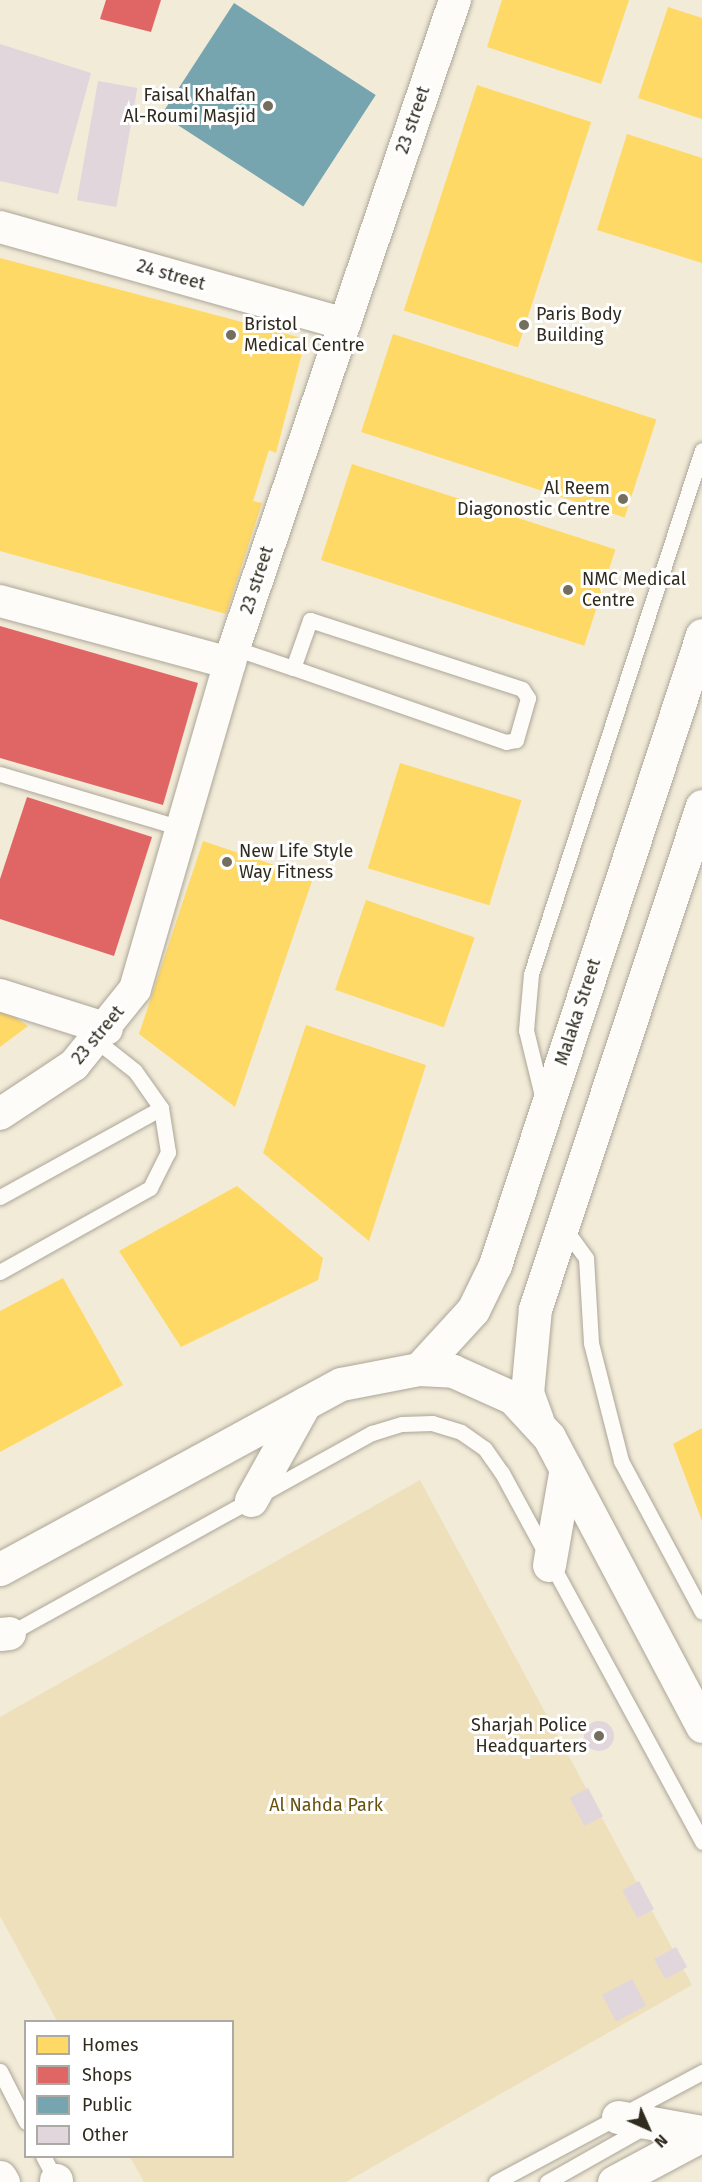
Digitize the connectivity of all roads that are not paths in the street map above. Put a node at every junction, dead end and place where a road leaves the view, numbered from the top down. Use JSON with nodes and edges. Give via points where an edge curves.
{"nodes":[{"id":1,"x":455,"y":0,"type":"edge"},
{"id":2,"x":0,"y":227,"type":"edge"},
{"id":3,"x":342,"y":323,"type":"junction"},
{"id":4,"x":702,"y":450,"type":"edge"},
{"id":5,"x":0,"y":601,"type":"edge"},
{"id":6,"x":702,"y":636,"type":"edge"},
{"id":7,"x":232,"y":656,"type":"junction"},
{"id":8,"x":293,"y":668,"type":"junction"},
{"id":9,"x":0,"y":774,"type":"edge"},
{"id":10,"x":702,"y":806,"type":"edge"},
{"id":11,"x":184,"y":829,"type":"junction"},
{"id":12,"x":0,"y":995,"type":"edge"},
{"id":13,"x":102,"y":1035,"type":"junction"},
{"id":14,"x":161,"y":1108,"type":"junction"},
{"id":15,"x":546,"y":1111,"type":"junction"},
{"id":16,"x":0,"y":1114,"type":"edge"},
{"id":17,"x":0,"y":1197,"type":"edge"},
{"id":18,"x":562,"y":1225,"type":"junction"},
{"id":19,"x":0,"y":1272,"type":"edge"},
{"id":20,"x":419,"y":1369,"type":"junction"},
{"id":21,"x":305,"y":1403,"type":"junction"},
{"id":22,"x":537,"y":1420,"type":"junction"},
{"id":23,"x":566,"y":1468,"type":"junction"},
{"id":24,"x":251,"y":1500,"type":"junction"},
{"id":25,"x":549,"y":1565,"type":"junction"},
{"id":26,"x":0,"y":1569,"type":"edge"},
{"id":27,"x":702,"y":1612,"type":"edge"},
{"id":28,"x":3,"y":1635,"type":"edge"},
{"id":29,"x":702,"y":1726,"type":"edge"},
{"id":30,"x":702,"y":1842,"type":"edge"},
{"id":31,"x":0,"y":2071,"type":"edge"},
{"id":32,"x":702,"y":2072,"type":"edge"},
{"id":33,"x":24,"y":2118,"type":"edge"},
{"id":34,"x":633,"y":2121,"type":"junction"},
{"id":35,"x":702,"y":2134,"type":"edge"},
{"id":36,"x":0,"y":2177,"type":"edge"},
{"id":37,"x":3,"y":2182,"type":"edge"},
{"id":38,"x":496,"y":2182,"type":"edge"},
{"id":39,"x":547,"y":2182,"type":"edge"},
{"id":40,"x":614,"y":2182,"type":"edge"}],
"edges":[{"from":1,"to":3,"type":"street","name":"23 street"},
{"from":2,"to":3,"type":"street","name":"24 street"},
{"from":3,"to":7,"type":"street","name":"23 street"},
{"from":4,"to":15,"type":"lane","via":[[531,974],[528,1048]]},
{"from":5,"to":7,"type":"street"},
{"from":6,"to":15,"type":"street","name":"Malaka Street"},
{"from":7,"to":8,"type":"lane"},
{"from":7,"to":11,"type":"street","name":"23 street"},
{"from":8,"to":8,"type":"lane","via":[[510,743],[518,737],[528,698],[522,689],[316,620],[304,628]]},
{"from":9,"to":11,"type":"lane"},
{"from":10,"to":18,"type":"street"},
{"from":11,"to":13,"type":"street","name":"23 street","via":[[135,989]]},
{"from":12,"to":13,"type":"street"},
{"from":13,"to":14,"type":"lane","via":[[135,1071]]},
{"from":13,"to":16,"type":"street","name":"23 street","via":[[35,1095]]},
{"from":14,"to":17,"type":"lane"},
{"from":14,"to":19,"type":"lane","via":[[168,1152],[150,1188]]},
{"from":15,"to":20,"type":"street","name":"Malaka Street","via":[[485,1288],[458,1329]]},
{"from":18,"to":22,"type":"street","via":[[529,1337],[526,1393]]},
{"from":18,"to":27,"type":"lane","via":[[586,1258],[593,1352],[621,1461]]},
{"from":20,"to":21,"type":"street","via":[[341,1384]]},
{"from":20,"to":22,"type":"street","via":[[484,1381]]},
{"from":21,"to":24,"type":"street"},
{"from":21,"to":26,"type":"street"},
{"from":22,"to":23,"type":"street"},
{"from":23,"to":25,"type":"street"},
{"from":23,"to":29,"type":"street"},
{"from":24,"to":25,"type":"lane","via":[[372,1433],[402,1424],[432,1423],[461,1432],[484,1449]]},
{"from":24,"to":28,"type":"lane"},
{"from":25,"to":30,"type":"lane"},
{"from":31,"to":33,"type":"lane"},
{"from":32,"to":34,"type":"lane"},
{"from":34,"to":35,"type":"street"},
{"from":34,"to":38,"type":"lane"},
{"from":34,"to":39,"type":"lane"},
{"from":35,"to":40,"type":"street"},
{"from":36,"to":37,"type":"street"}]}
